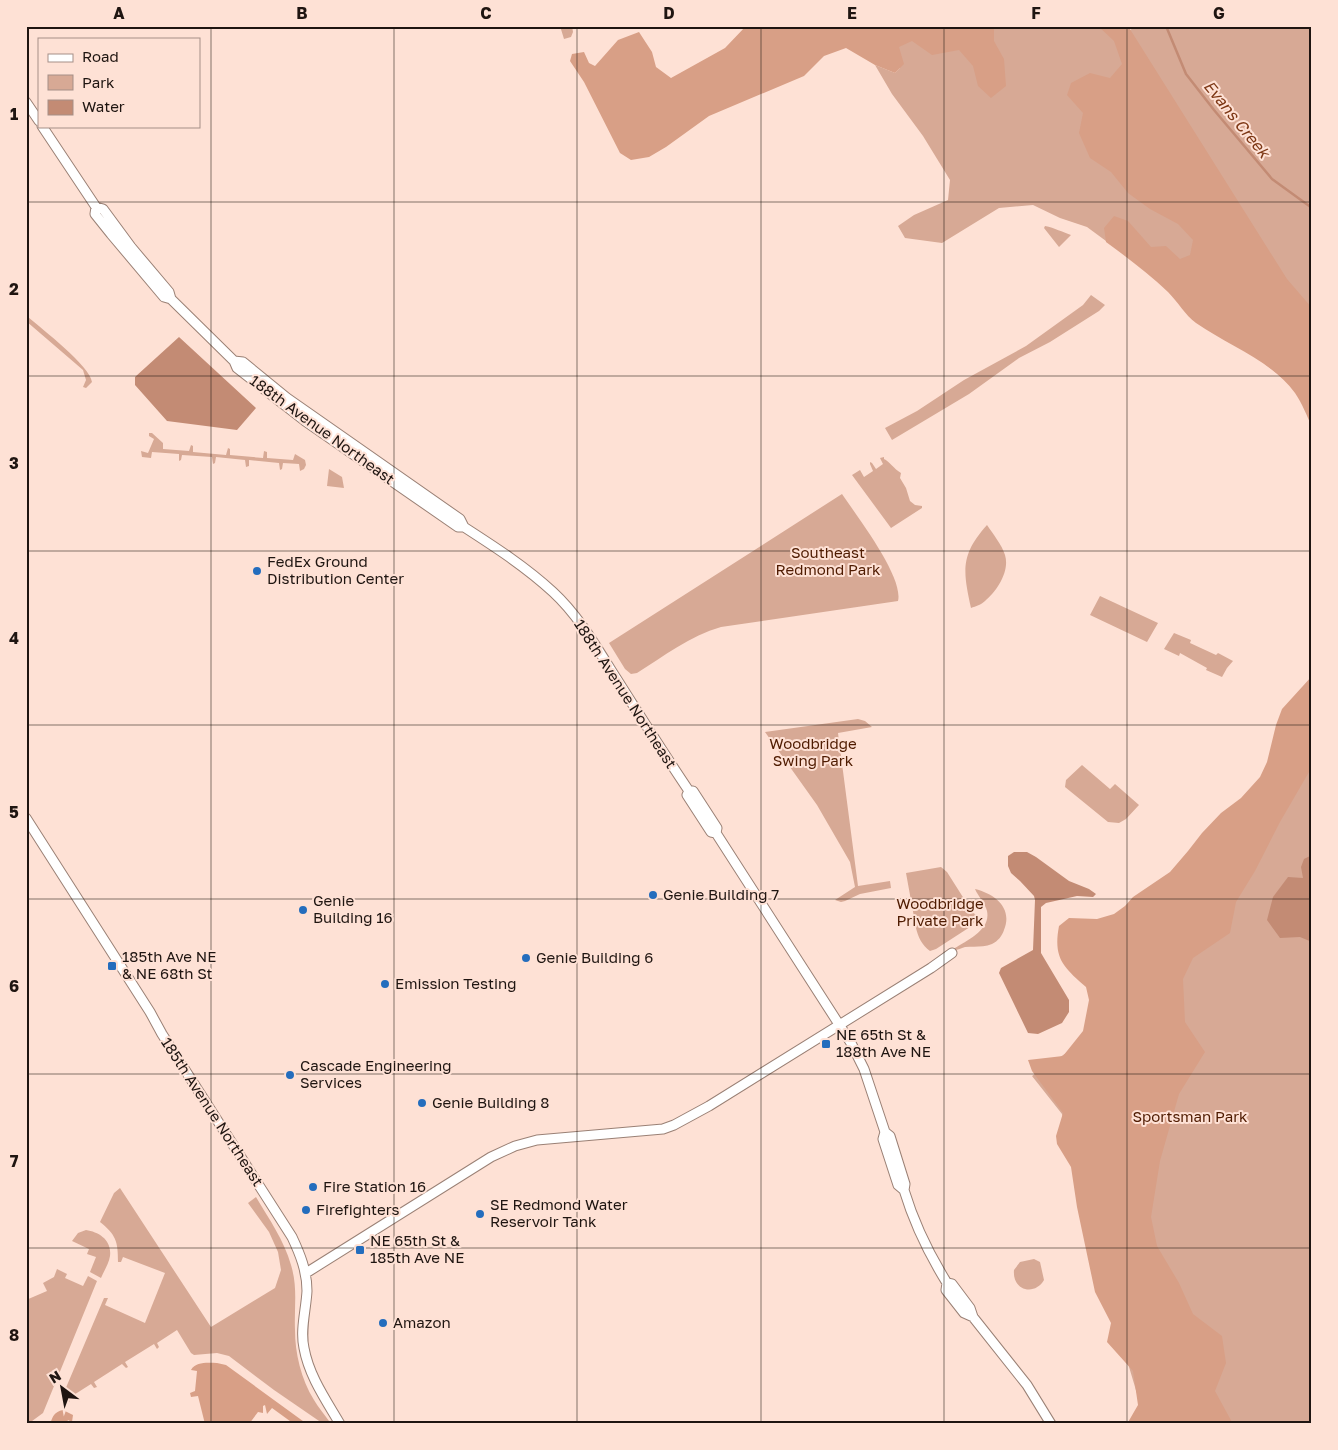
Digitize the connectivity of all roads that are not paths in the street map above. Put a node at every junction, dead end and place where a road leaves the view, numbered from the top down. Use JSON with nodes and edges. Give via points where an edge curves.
{"nodes":[{"id":1,"x":26,"y":102,"type":"edge"},
{"id":2,"x":38,"y":120,"type":"edge"},
{"id":3,"x":43,"y":128,"type":"edge"},
{"id":4,"x":26,"y":818,"type":"edge"},
{"id":5,"x":952,"y":953,"type":"dead end"},
{"id":6,"x":839,"y":1025,"type":"junction"},
{"id":7,"x":306,"y":1273,"type":"junction"},
{"id":8,"x":340,"y":1424,"type":"edge"},
{"id":9,"x":1051,"y":1424,"type":"edge"}],
"edges":[{"from":1,"to":2,"type":"street"},
{"from":3,"to":6,"type":"street","name":"188th Avenue Northeast","via":[[96,207],[103,209],[169,292],[171,299],[234,361],[243,362],[274,388],[460,519],[464,527],[533,575],[576,617],[689,791],[693,790],[717,828],[716,833]]},
{"from":4,"to":7,"type":"street","name":"185th Avenue Northeast","via":[[292,1236]]},
{"from":5,"to":6,"type":"street"},
{"from":6,"to":7,"type":"street","via":[[674,1125],[537,1140],[491,1157]]},
{"from":6,"to":9,"type":"street","name":"188th Avenue Northeast","via":[[864,1069],[885,1132],[890,1136],[904,1190],[920,1233],[938,1268],[947,1284],[952,1284],[973,1317],[1028,1385]]},
{"from":7,"to":8,"type":"street","name":"185th Avenue Northeast","via":[[303,1347],[320,1392]]}]}
